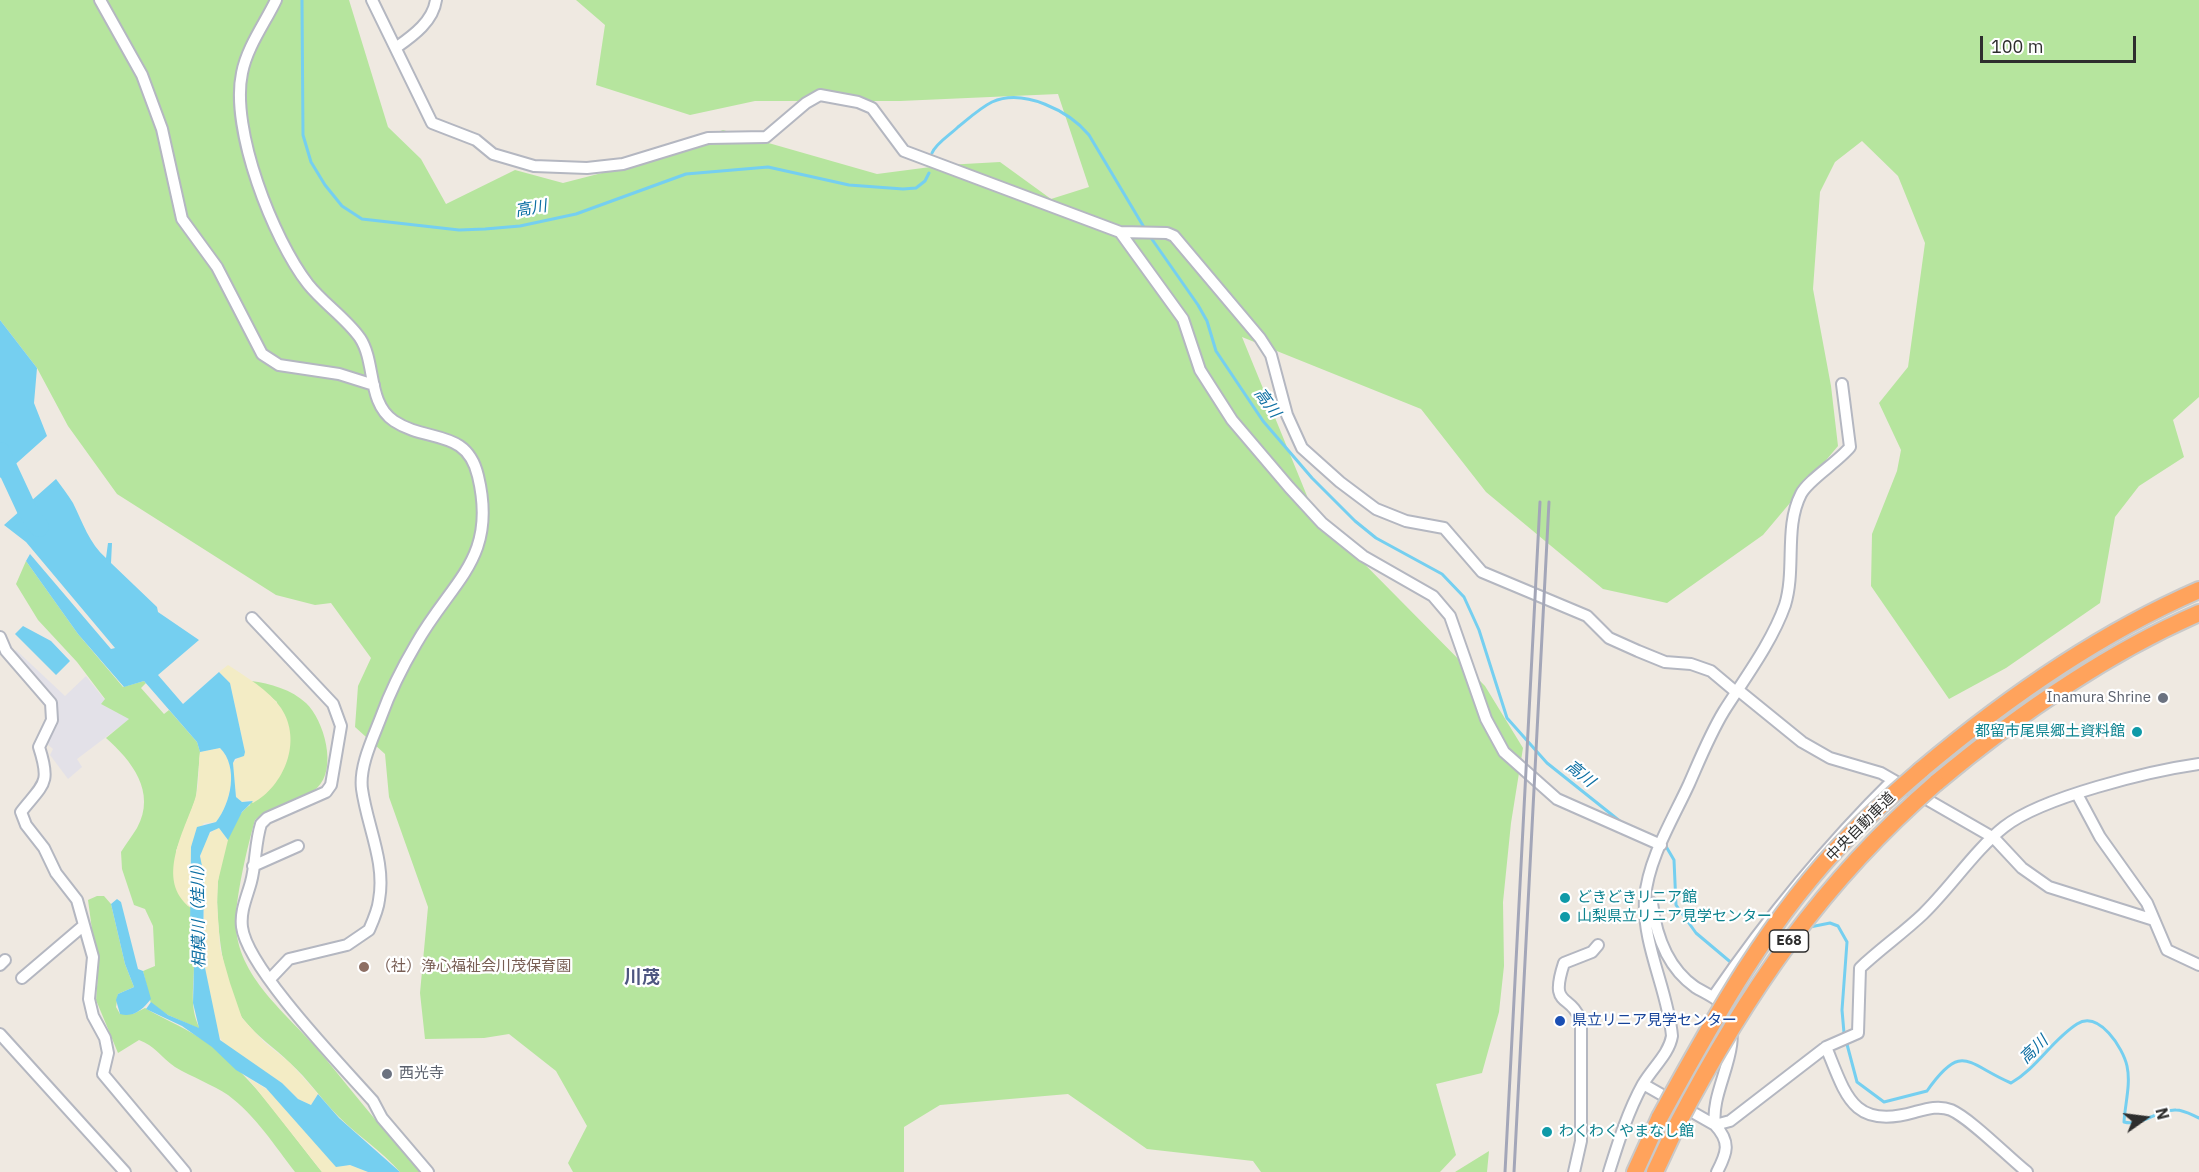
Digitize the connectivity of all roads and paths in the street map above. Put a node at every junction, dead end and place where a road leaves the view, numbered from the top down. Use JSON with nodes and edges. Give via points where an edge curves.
{"nodes":[{"id":1,"x":100,"y":0,"type":"edge"},
{"id":2,"x":276,"y":0,"type":"edge"},
{"id":3,"x":436,"y":0,"type":"edge"},
{"id":4,"x":373,"y":1,"type":"edge"},
{"id":5,"x":397,"y":47,"type":"junction"},
{"id":6,"x":1120,"y":232,"type":"junction"},
{"id":7,"x":1842,"y":384,"type":"dead end"},
{"id":8,"x":374,"y":385,"type":"junction"},
{"id":9,"x":2199,"y":590,"type":"edge"},
{"id":10,"x":2199,"y":613,"type":"edge"},
{"id":11,"x":252,"y":618,"type":"dead end"},
{"id":12,"x":0,"y":636,"type":"edge"},
{"id":13,"x":1737,"y":691,"type":"junction"},
{"id":14,"x":2199,"y":764,"type":"edge"},
{"id":15,"x":1893,"y":780,"type":"junction"},
{"id":16,"x":2077,"y":794,"type":"junction"},
{"id":17,"x":1994,"y":838,"type":"junction"},
{"id":18,"x":1661,"y":845,"type":"junction"},
{"id":19,"x":298,"y":846,"type":"dead end"},
{"id":20,"x":253,"y":866,"type":"junction"},
{"id":21,"x":1649,"y":881,"type":"junction"},
{"id":22,"x":2154,"y":920,"type":"junction"},
{"id":23,"x":83,"y":926,"type":"junction"},
{"id":24,"x":1598,"y":945,"type":"dead end"},
{"id":25,"x":2199,"y":965,"type":"edge"},
{"id":26,"x":22,"y":978,"type":"dead end"},
{"id":27,"x":270,"y":979,"type":"junction"},
{"id":28,"x":1713,"y":997,"type":"junction"},
{"id":29,"x":0,"y":1034,"type":"edge"},
{"id":30,"x":1829,"y":1046,"type":"junction"},
{"id":31,"x":1643,"y":1084,"type":"junction"},
{"id":32,"x":1715,"y":1125,"type":"junction"},
{"id":33,"x":1609,"y":1170,"type":"edge"},
{"id":34,"x":2020,"y":1170,"type":"edge"},
{"id":35,"x":125,"y":1172,"type":"edge"},
{"id":36,"x":186,"y":1172,"type":"edge"},
{"id":37,"x":428,"y":1172,"type":"edge"},
{"id":38,"x":1574,"y":1172,"type":"edge"},
{"id":39,"x":1635,"y":1172,"type":"edge"},
{"id":40,"x":1655,"y":1172,"type":"edge"},
{"id":41,"x":1717,"y":1172,"type":"edge"}],
"edges":[{"from":1,"to":8,"type":"street","via":[[142,75],[162,129],[182,219],[217,267],[262,354],[279,365],[339,374]]},
{"from":2,"to":8,"type":"street","via":[[242,71],[241,107],[253,164],[271,222],[293,263],[309,286],[361,339]]},
{"from":3,"to":5,"type":"street","via":[[428,22]]},
{"from":4,"to":5,"type":"street"},
{"from":5,"to":6,"type":"street","via":[[432,123],[476,140],[493,154],[534,166],[588,168],[623,164],[708,138],[766,137],[820,95],[872,108],[904,151]]},
{"from":6,"to":13,"type":"street","via":[[1174,236],[1271,355],[1287,415],[1302,448],[1376,508],[1406,521],[1444,528],[1482,572],[1587,616],[1609,638],[1638,651],[1665,662],[1712,671]]},
{"from":6,"to":18,"type":"street","via":[[1183,319],[1200,370],[1226,410],[1289,487],[1322,523],[1363,556],[1433,596],[1450,616],[1486,719],[1503,752],[1557,799]]},
{"from":7,"to":13,"type":"street","via":[[1850,447],[1837,463],[1803,490],[1794,509],[1791,579],[1785,605]]},
{"from":8,"to":27,"type":"street","via":[[385,412],[394,421],[450,440],[468,451],[483,495],[483,532],[464,577],[417,643],[382,713],[368,754],[362,787],[377,849],[380,899],[369,930],[347,945],[289,959]]},
{"from":9,"to":39,"type":"highway","name":"中央自動車道","number":"E68","bridge":true,"via":[[2039,679],[1921,770],[1849,836],[1748,964],[1660,1117]]},
{"from":10,"to":40,"type":"highway","name":"中央自動車道","number":"E68","bridge":true,"via":[[2132,646],[2053,695],[1936,783],[1874,840],[1816,906],[1734,1022]]},
{"from":11,"to":20,"type":"street","via":[[333,704],[341,726],[331,785],[326,792],[261,824]]},
{"from":12,"to":23,"type":"street","via":[[6,651],[51,703],[52,720],[39,747],[46,779],[21,812],[56,873],[77,900]]},
{"from":13,"to":15,"type":"street","via":[[1830,758]]},
{"from":13,"to":18,"type":"street","via":[[1715,725]]},
{"from":14,"to":16,"type":"street"},
{"from":15,"to":17,"type":"street"},
{"from":15,"to":28,"type":"street","via":[[1819,856]]},
{"from":16,"to":17,"type":"street","via":[[2023,816],[2003,827]]},
{"from":16,"to":22,"type":"street"},
{"from":17,"to":22,"type":"street","via":[[2022,867],[2049,887]]},
{"from":17,"to":30,"type":"street","via":[[1923,914],[1860,968],[1858,1033]]},
{"from":18,"to":21,"type":"street"},
{"from":19,"to":20,"type":"street"},
{"from":20,"to":27,"type":"street","via":[[241,924],[248,947]]},
{"from":21,"to":28,"type":"street","via":[[1653,911],[1670,960],[1679,974]]},
{"from":21,"to":31,"type":"street","via":[[1645,899],[1648,931],[1672,1036],[1670,1046]]},
{"from":22,"to":25,"type":"street","via":[[2168,950]]},
{"from":23,"to":26,"type":"street"},
{"from":23,"to":36,"type":"street","via":[[93,957],[89,999],[108,1053],[103,1074]]},
{"from":24,"to":38,"type":"street","via":[[1592,952],[1564,963],[1558,981],[1563,1000],[1581,1021],[1581,1141]]},
{"from":27,"to":37,"type":"street"},
{"from":28,"to":32,"type":"street","via":[[1727,1012],[1730,1046],[1713,1113]]},
{"from":29,"to":35,"type":"street"},
{"from":30,"to":32,"type":"street","via":[[1730,1121]]},
{"from":30,"to":34,"type":"street","via":[[1844,1089],[1864,1114],[1892,1118],[1928,1108],[1950,1109]]},
{"from":31,"to":32,"type":"street"},
{"from":31,"to":33,"type":"street"},
{"from":32,"to":41,"type":"street","via":[[1725,1135],[1727,1145]]}]}
